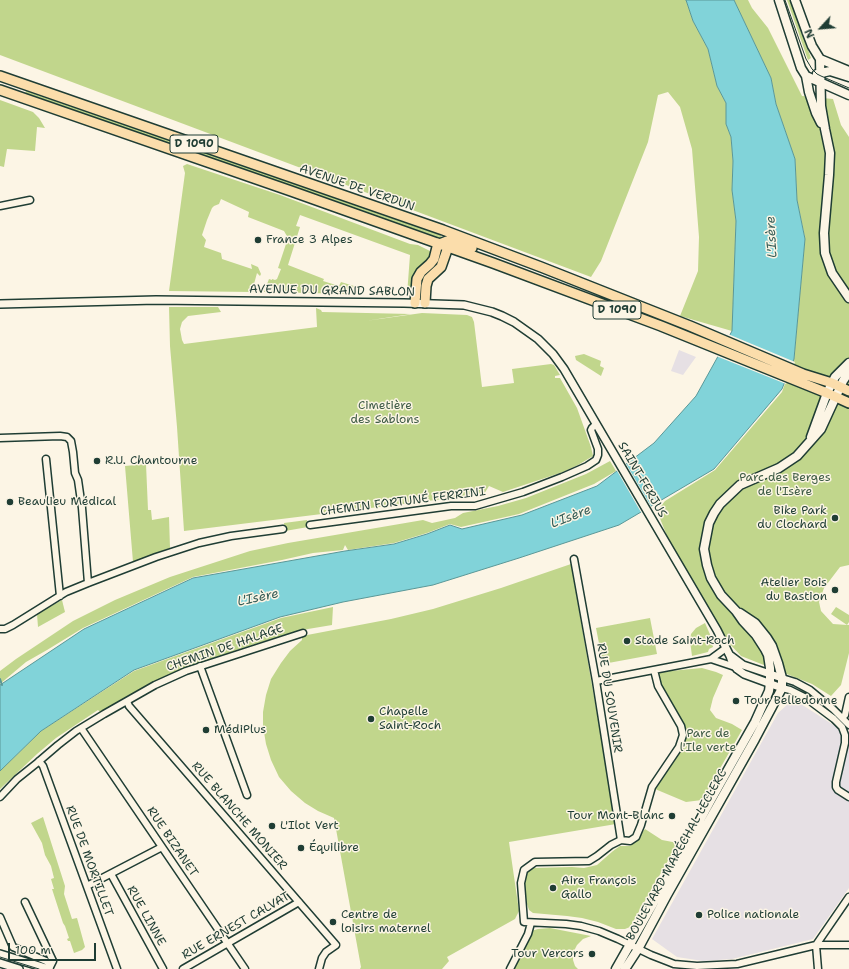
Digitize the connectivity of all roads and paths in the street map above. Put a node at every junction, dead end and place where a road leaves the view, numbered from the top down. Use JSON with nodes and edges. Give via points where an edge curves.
{"nodes":[{"id":1,"x":779,"y":0,"type":"edge"},
{"id":2,"x":795,"y":0,"type":"edge"},
{"id":3,"x":820,"y":59,"type":"junction"},
{"id":4,"x":849,"y":71,"type":"edge"},
{"id":5,"x":821,"y":73,"type":"junction"},
{"id":6,"x":0,"y":76,"type":"edge"},
{"id":7,"x":806,"y":76,"type":"junction"},
{"id":8,"x":849,"y":77,"type":"edge"},
{"id":9,"x":821,"y":83,"type":"junction"},
{"id":10,"x":0,"y":90,"type":"edge"},
{"id":11,"x":849,"y":95,"type":"edge"},
{"id":12,"x":825,"y":129,"type":"junction"},
{"id":13,"x":30,"y":200,"type":"dead end"},
{"id":14,"x":0,"y":206,"type":"edge"},
{"id":15,"x":443,"y":230,"type":"junction"},
{"id":16,"x":445,"y":244,"type":"junction"},
{"id":17,"x":523,"y":261,"type":"junction"},
{"id":18,"x":849,"y":298,"type":"edge"},
{"id":19,"x":415,"y":303,"type":"junction"},
{"id":20,"x":425,"y":303,"type":"junction"},
{"id":21,"x":0,"y":304,"type":"edge"},
{"id":22,"x":849,"y":363,"type":"edge"},
{"id":23,"x":849,"y":372,"type":"edge"},
{"id":24,"x":836,"y":385,"type":"junction"},
{"id":25,"x":849,"y":391,"type":"edge"},
{"id":26,"x":831,"y":395,"type":"junction"},
{"id":27,"x":849,"y":403,"type":"edge"},
{"id":28,"x":596,"y":424,"type":"junction"},
{"id":29,"x":603,"y":436,"type":"joint"},
{"id":30,"x":0,"y":438,"type":"edge"},
{"id":31,"x":46,"y":459,"type":"dead end"},
{"id":32,"x":310,"y":525,"type":"dead end"},
{"id":33,"x":284,"y":529,"type":"dead end"},
{"id":34,"x":574,"y":559,"type":"dead end"},
{"id":35,"x":88,"y":582,"type":"junction"},
{"id":36,"x":60,"y":596,"type":"junction"},
{"id":37,"x":736,"y":611,"type":"junction"},
{"id":38,"x":0,"y":629,"type":"edge"},
{"id":39,"x":303,"y":633,"type":"dead end"},
{"id":40,"x":726,"y":648,"type":"junction"},
{"id":41,"x":730,"y":656,"type":"junction"},
{"id":42,"x":712,"y":659,"type":"junction"},
{"id":43,"x":200,"y":666,"type":"junction"},
{"id":44,"x":735,"y":667,"type":"junction"},
{"id":45,"x":654,"y":670,"type":"junction"},
{"id":46,"x":770,"y":674,"type":"junction"},
{"id":47,"x":782,"y":678,"type":"junction"},
{"id":48,"x":596,"y":681,"type":"junction"},
{"id":49,"x":770,"y":683,"type":"junction"},
{"id":50,"x":782,"y":688,"type":"junction"},
{"id":51,"x":849,"y":697,"type":"edge"},
{"id":52,"x":127,"y":701,"type":"junction"},
{"id":53,"x":842,"y":718,"type":"junction"},
{"id":54,"x":834,"y":719,"type":"junction"},
{"id":55,"x":849,"y":725,"type":"edge"},
{"id":56,"x":81,"y":728,"type":"junction"},
{"id":57,"x":847,"y":742,"type":"edge"},
{"id":58,"x":39,"y":761,"type":"junction"},
{"id":59,"x":247,"y":795,"type":"dead end"},
{"id":60,"x":0,"y":797,"type":"edge"},
{"id":61,"x":849,"y":797,"type":"edge"},
{"id":62,"x":621,"y":840,"type":"junction"},
{"id":63,"x":162,"y":846,"type":"junction"},
{"id":64,"x":111,"y":874,"type":"junction"},
{"id":65,"x":87,"y":886,"type":"junction"},
{"id":66,"x":849,"y":897,"type":"edge"},
{"id":67,"x":25,"y":902,"type":"dead end"},
{"id":68,"x":299,"y":902,"type":"junction"},
{"id":69,"x":0,"y":917,"type":"edge"},
{"id":70,"x":532,"y":923,"type":"junction"},
{"id":71,"x":228,"y":944,"type":"junction"},
{"id":72,"x":630,"y":945,"type":"junction"},
{"id":73,"x":816,"y":945,"type":"junction"},
{"id":74,"x":849,"y":945,"type":"edge"},
{"id":75,"x":638,"y":949,"type":"junction"},
{"id":76,"x":0,"y":954,"type":"edge"},
{"id":77,"x":0,"y":963,"type":"edge"},
{"id":78,"x":739,"y":966,"type":"edge"},
{"id":79,"x":50,"y":968,"type":"edge"},
{"id":80,"x":20,"y":969,"type":"edge"},
{"id":81,"x":117,"y":969,"type":"edge"},
{"id":82,"x":163,"y":969,"type":"edge"},
{"id":83,"x":183,"y":969,"type":"edge"},
{"id":84,"x":245,"y":969,"type":"edge"},
{"id":85,"x":319,"y":969,"type":"edge"},
{"id":86,"x":510,"y":969,"type":"edge"},
{"id":87,"x":616,"y":969,"type":"edge"},
{"id":88,"x":625,"y":969,"type":"edge"},
{"id":89,"x":818,"y":969,"type":"edge"}],
"edges":[{"from":1,"to":7,"type":"main road","via":[[801,68]]},
{"from":2,"to":3,"type":"main road","via":[[809,39]]},
{"from":3,"to":4,"type":"main road"},
{"from":3,"to":5,"type":"main road"},
{"from":5,"to":7,"type":"main road"},
{"from":5,"to":8,"type":"main road","via":[[830,71]]},
{"from":5,"to":9,"type":"main road"},
{"from":6,"to":15,"type":"main road","name":"AVENUE DE VERDUN","number":"D 1090"},
{"from":7,"to":9,"type":"main road"},
{"from":7,"to":12,"type":"main road","via":[[816,113]]},
{"from":9,"to":11,"type":"main road"},
{"from":9,"to":12,"type":"main road"},
{"from":10,"to":16,"type":"main road","name":"AVENUE DE VERDUN","number":"D 1090"},
{"from":12,"to":18,"type":"main road","via":[[830,153],[824,253],[832,273]]},
{"from":13,"to":14,"type":"street"},
{"from":15,"to":16,"type":"main road"},
{"from":15,"to":17,"type":"main road","name":"AVENUE DE VERDUN","number":"D 1090"},
{"from":16,"to":17,"type":"main road","via":[[454,242],[493,255]]},
{"from":16,"to":19,"type":"main road","via":[[417,279]]},
{"from":16,"to":20,"type":"main road","via":[[441,267],[428,279]]},
{"from":16,"to":26,"type":"main road","name":"AVENUE DE VERDUN","number":"D 1090"},
{"from":17,"to":24,"type":"main road","name":"AVENUE DE VERDUN","number":"D 1090"},
{"from":19,"to":20,"type":"street","name":"AVENUE DU GRAND SABLON"},
{"from":19,"to":21,"type":"street","name":"AVENUE DU GRAND SABLON","via":[[156,300]]},
{"from":20,"to":28,"type":"street","name":"AVENUE DU GRAND SABLON","via":[[464,305],[492,312],[525,329],[545,345],[558,360]]},
{"from":22,"to":24,"type":"main road","via":[[838,373]]},
{"from":23,"to":24,"type":"main road","via":[[843,381]]},
{"from":24,"to":25,"type":"main road","number":"D 1090"},
{"from":24,"to":26,"type":"main road"},
{"from":26,"to":27,"type":"main road","number":"D 1090"},
{"from":26,"to":37,"type":"main road","via":[[821,429],[797,456],[779,468],[740,485],[720,504],[709,523],[704,549],[707,565],[716,587]]},
{"from":28,"to":29,"type":"street","name":"AVENUE DU GRAND SABLON"},
{"from":28,"to":32,"type":"street","name":"CHEMIN FORTUNÉ FERRINI","via":[[591,430],[598,449],[596,460],[523,492],[475,506],[451,506]]},
{"from":29,"to":40,"type":"street","name":"SAINT-FERJUS"},
{"from":30,"to":35,"type":"street","via":[[60,436],[71,441],[82,508]]},
{"from":31,"to":36,"type":"street"},
{"from":33,"to":35,"type":"street","via":[[199,543]]},
{"from":34,"to":48,"type":"street","name":"RUE DU SOUVENIR"},
{"from":35,"to":36,"type":"street"},
{"from":36,"to":38,"type":"street","via":[[13,625]]},
{"from":37,"to":46,"type":"main road","name":"BOULEVARD MARÉCHAL LECLERC","via":[[765,649]]},
{"from":37,"to":47,"type":"main road","via":[[755,624],[767,638],[776,655]]},
{"from":39,"to":43,"type":"street","name":"CHEMIN DE HALAGE"},
{"from":40,"to":41,"type":"street","name":"SAINT-FERJUS"},
{"from":40,"to":42,"type":"street"},
{"from":41,"to":44,"type":"street","name":"SAINT-FERJUS"},
{"from":41,"to":46,"type":"street","via":[[744,665]]},
{"from":42,"to":44,"type":"street"},
{"from":42,"to":45,"type":"street"},
{"from":43,"to":52,"type":"street","name":"CHEMIN DE HALAGE","via":[[155,685]]},
{"from":43,"to":59,"type":"street"},
{"from":44,"to":49,"type":"street","via":[[744,674]]},
{"from":45,"to":48,"type":"street"},
{"from":45,"to":62,"type":"street","via":[[658,686],[681,726],[683,735],[679,747],[652,787],[636,837],[630,841]]},
{"from":46,"to":47,"type":"street"},
{"from":46,"to":49,"type":"main road","name":"BOULEVARD MARÉCHAL LECLERC"},
{"from":47,"to":50,"type":"main road"},
{"from":47,"to":53,"type":"street","via":[[810,690]]},
{"from":48,"to":62,"type":"street","name":"RUE DU SOUVENIR"},
{"from":49,"to":50,"type":"street"},
{"from":49,"to":72,"type":"main road","name":"BOULEVARD MARÉCHAL LECLERC","via":[[770,691],[755,722]]},
{"from":50,"to":54,"type":"street","via":[[806,698]]},
{"from":50,"to":75,"type":"main road","name":"BOULEVARD MARÉCHAL LECLERC"},
{"from":51,"to":53,"type":"street"},
{"from":52,"to":56,"type":"street","name":"CHEMIN DE HALAGE"},
{"from":52,"to":68,"type":"street","name":"RUE BLANCHE MONIER"},
{"from":53,"to":54,"type":"street"},
{"from":53,"to":55,"type":"street"},
{"from":54,"to":57,"type":"street","via":[[842,727]]},
{"from":56,"to":58,"type":"street","name":"CHEMIN DE HALAGE"},
{"from":56,"to":63,"type":"street","name":"RUE BIZANET"},
{"from":57,"to":61,"type":"street","via":[[836,787]]},
{"from":58,"to":60,"type":"street","name":"CHEMIN DE HALAGE"},
{"from":58,"to":65,"type":"street","name":"RUE DE MORTILLET","via":[[46,772]]},
{"from":62,"to":70,"type":"street","via":[[589,860],[535,862],[524,870],[521,883],[524,922]]},
{"from":63,"to":64,"type":"street"},
{"from":63,"to":71,"type":"street","name":"RUE BIZANET"},
{"from":64,"to":65,"type":"street"},
{"from":64,"to":82,"type":"street","name":"RUE LINNE"},
{"from":65,"to":81,"type":"street","name":"RUE DE MORTILLET"},
{"from":66,"to":73,"type":"street"},
{"from":67,"to":79,"type":"street","via":[[52,961]]},
{"from":68,"to":71,"type":"street","name":"RUE ERNEST CALVAT"},
{"from":68,"to":85,"type":"street","name":"RUE BLANCHE MONIER","via":[[336,945],[326,952]]},
{"from":69,"to":79,"type":"street","via":[[13,947],[46,961]]},
{"from":70,"to":72,"type":"street","via":[[581,926]]},
{"from":70,"to":86,"type":"street"},
{"from":71,"to":83,"type":"street","name":"RUE ERNEST CALVAT"},
{"from":71,"to":84,"type":"street","name":"RUE BIZANET"},
{"from":72,"to":75,"type":"street"},
{"from":72,"to":87,"type":"main road","name":"BOULEVARD MARÉCHAL LECLERC"},
{"from":73,"to":74,"type":"street"},
{"from":73,"to":78,"type":"street"},
{"from":73,"to":89,"type":"street"},
{"from":75,"to":78,"type":"street","via":[[674,964]]},
{"from":75,"to":88,"type":"main road","name":"BOULEVARD MARÉCHAL LECLERC"},
{"from":76,"to":79,"type":"street"},
{"from":77,"to":80,"type":"street"}]}
